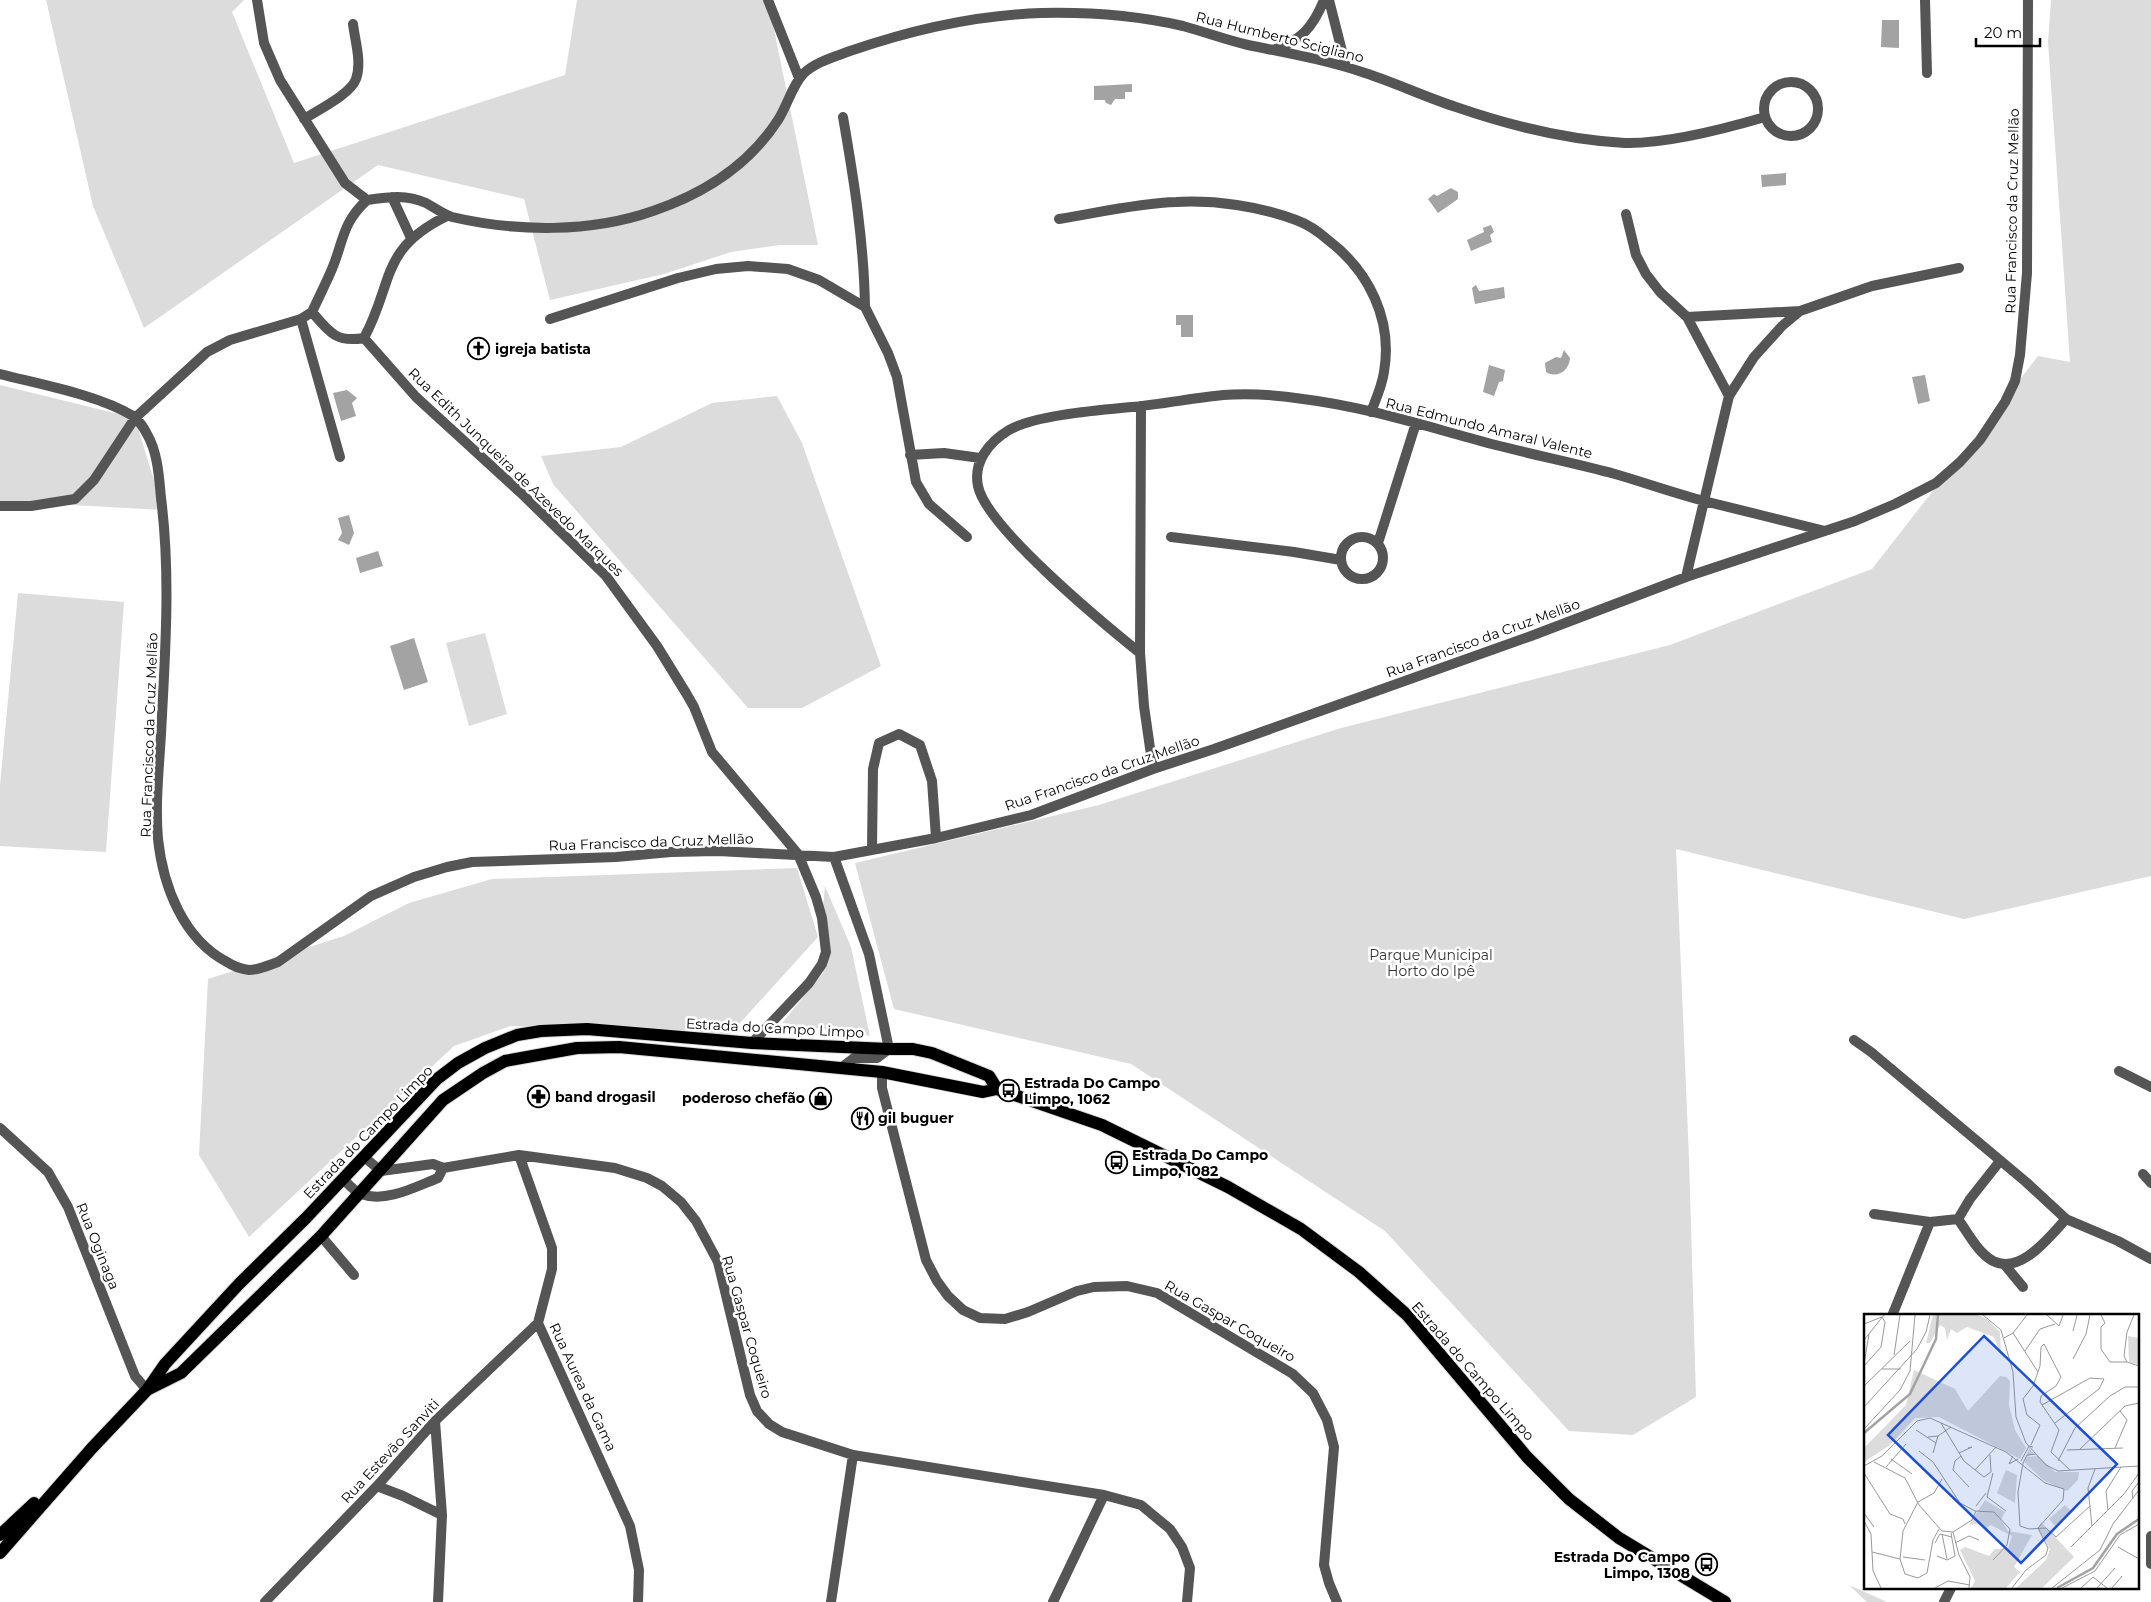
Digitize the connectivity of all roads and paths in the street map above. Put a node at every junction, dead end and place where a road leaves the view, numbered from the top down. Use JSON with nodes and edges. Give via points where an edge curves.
{"nodes":[{"id":1,"x":257,"y":0,"type":"edge"},
{"id":2,"x":768,"y":0,"type":"edge"},
{"id":3,"x":1324,"y":0,"type":"edge"},
{"id":4,"x":1329,"y":0,"type":"edge"},
{"id":5,"x":1925,"y":0,"type":"edge"},
{"id":6,"x":2028,"y":0,"type":"edge"},
{"id":7,"x":352,"y":24,"type":"dead end"},
{"id":8,"x":1272,"y":50,"type":"junction"},
{"id":9,"x":1346,"y":67,"type":"junction"},
{"id":10,"x":1927,"y":73,"type":"dead end"},
{"id":11,"x":799,"y":78,"type":"junction"},
{"id":12,"x":843,"y":117,"type":"dead end"},
{"id":13,"x":1765,"y":117,"type":"junction"},
{"id":14,"x":304,"y":119,"type":"junction"},
{"id":15,"x":392,"y":197,"type":"junction"},
{"id":16,"x":367,"y":200,"type":"junction"},
{"id":17,"x":1626,"y":214,"type":"dead end"},
{"id":18,"x":447,"y":216,"type":"junction"},
{"id":19,"x":1059,"y":219,"type":"dead end"},
{"id":20,"x":411,"y":238,"type":"junction"},
{"id":21,"x":1959,"y":268,"type":"dead end"},
{"id":22,"x":865,"y":307,"type":"junction"},
{"id":23,"x":1800,"y":311,"type":"junction"},
{"id":24,"x":312,"y":312,"type":"junction"},
{"id":25,"x":1687,"y":318,"type":"junction"},
{"id":26,"x":301,"y":319,"type":"junction"},
{"id":27,"x":550,"y":319,"type":"dead end"},
{"id":28,"x":364,"y":338,"type":"junction"},
{"id":29,"x":0,"y":374,"type":"edge"},
{"id":30,"x":1729,"y":396,"type":"junction"},
{"id":31,"x":1141,"y":406,"type":"junction"},
{"id":32,"x":1371,"y":412,"type":"junction"},
{"id":33,"x":135,"y":418,"type":"junction"},
{"id":34,"x":1416,"y":423,"type":"junction"},
{"id":35,"x":910,"y":455,"type":"junction"},
{"id":36,"x":340,"y":457,"type":"dead end"},
{"id":37,"x":980,"y":458,"type":"junction"},
{"id":38,"x":1706,"y":501,"type":"junction"},
{"id":39,"x":0,"y":506,"type":"edge"},
{"id":40,"x":1826,"y":531,"type":"junction"},
{"id":41,"x":967,"y":537,"type":"dead end"},
{"id":42,"x":1171,"y":538,"type":"dead end"},
{"id":43,"x":1378,"y":543,"type":"junction"},
{"id":44,"x":1341,"y":560,"type":"junction"},
{"id":45,"x":1686,"y":578,"type":"junction"},
{"id":46,"x":1140,"y":652,"type":"junction"},
{"id":47,"x":1153,"y":769,"type":"junction"},
{"id":48,"x":936,"y":838,"type":"junction"},
{"id":49,"x":872,"y":849,"type":"junction"},
{"id":50,"x":798,"y":854,"type":"junction"},
{"id":51,"x":834,"y":857,"type":"junction"},
{"id":52,"x":1854,"y":1040,"type":"dead end"},
{"id":53,"x":752,"y":1043,"type":"junction"},
{"id":54,"x":889,"y":1049,"type":"junction"},
{"id":55,"x":841,"y":1068,"type":"junction"},
{"id":56,"x":2119,"y":1071,"type":"dead end"},
{"id":57,"x":882,"y":1072,"type":"junction"},
{"id":58,"x":2151,"y":1087,"type":"edge"},
{"id":59,"x":997,"y":1089,"type":"junction"},
{"id":60,"x":0,"y":1128,"type":"edge"},
{"id":61,"x":519,"y":1155,"type":"junction"},
{"id":62,"x":364,"y":1157,"type":"junction"},
{"id":63,"x":2000,"y":1161,"type":"junction"},
{"id":64,"x":443,"y":1168,"type":"junction"},
{"id":65,"x":381,"y":1171,"type":"junction"},
{"id":66,"x":2143,"y":1174,"type":"dead end"},
{"id":67,"x":343,"y":1180,"type":"junction"},
{"id":68,"x":2151,"y":1183,"type":"edge"},
{"id":69,"x":359,"y":1194,"type":"junction"},
{"id":70,"x":1874,"y":1214,"type":"dead end"},
{"id":71,"x":1958,"y":1219,"type":"junction"},
{"id":72,"x":2066,"y":1219,"type":"junction"},
{"id":73,"x":1930,"y":1222,"type":"junction"},
{"id":74,"x":321,"y":1236,"type":"junction"},
{"id":75,"x":2150,"y":1254,"type":"edge"},
{"id":76,"x":2004,"y":1264,"type":"junction"},
{"id":77,"x":354,"y":1275,"type":"dead end"},
{"id":78,"x":2023,"y":1287,"type":"dead end"},
{"id":79,"x":1893,"y":1314,"type":"edge"},
{"id":80,"x":538,"y":1323,"type":"junction"},
{"id":81,"x":147,"y":1390,"type":"junction"},
{"id":82,"x":435,"y":1421,"type":"junction"},
{"id":83,"x":92,"y":1448,"type":"junction"},
{"id":84,"x":853,"y":1455,"type":"junction"},
{"id":85,"x":377,"y":1486,"type":"junction"},
{"id":86,"x":1104,"y":1495,"type":"junction"},
{"id":87,"x":442,"y":1515,"type":"junction"},
{"id":88,"x":0,"y":1536,"type":"edge"},
{"id":89,"x":2151,"y":1536,"type":"edge"},
{"id":90,"x":0,"y":1553,"type":"edge"},
{"id":91,"x":2151,"y":1564,"type":"edge"},
{"id":92,"x":1950,"y":1590,"type":"edge"},
{"id":93,"x":265,"y":1602,"type":"edge"},
{"id":94,"x":438,"y":1602,"type":"edge"},
{"id":95,"x":638,"y":1602,"type":"edge"},
{"id":96,"x":830,"y":1602,"type":"edge"},
{"id":97,"x":1053,"y":1602,"type":"edge"},
{"id":98,"x":1187,"y":1602,"type":"edge"},
{"id":99,"x":1337,"y":1602,"type":"edge"},
{"id":100,"x":1725,"y":1602,"type":"edge"},
{"id":101,"x":1944,"y":1602,"type":"edge"}],
"edges":[{"from":1,"to":14,"type":"street","via":[[269,56]]},
{"from":2,"to":11,"type":"street"},
{"from":3,"to":8,"type":"street","via":[[1301,37]]},
{"from":4,"to":9,"type":"street"},
{"from":5,"to":10,"type":"street"},
{"from":6,"to":40,"type":"street","name":"Rua Francisco da Cruz Mellão","via":[[2027,273],[2015,381],[1980,440],[1936,483],[1895,504]]},
{"from":7,"to":14,"type":"street","via":[[358,66],[351,89]]},
{"from":8,"to":9,"type":"street","name":"Rua Humberto Scigliano"},
{"from":8,"to":11,"type":"street","name":"Rua Humberto Scigliano","via":[[1155,22],[1065,13],[1002,15],[873,43],[827,59]]},
{"from":9,"to":13,"type":"street","name":"Rua Humberto Scigliano","via":[[1456,107],[1561,137],[1638,142],[1695,134]]},
{"from":11,"to":18,"type":"street","name":"Rua Humberto Scigliano","via":[[777,121],[739,166],[666,206],[629,218],[584,226],[523,227]]},
{"from":12,"to":22,"type":"street","via":[[861,231]]},
{"from":13,"to":13,"type":"street","via":[[1774,131],[1792,136],[1802,134],[1816,121],[1818,102],[1808,86],[1790,81],[1780,83],[1766,96]]},
{"from":14,"to":16,"type":"street","via":[[344,183]]},
{"from":15,"to":16,"type":"street","name":"Rua Humberto Scigliano"},
{"from":15,"to":18,"type":"street","name":"Rua Humberto Scigliano","via":[[421,201]]},
{"from":15,"to":20,"type":"street"},
{"from":16,"to":24,"type":"street","via":[[345,227],[333,267]]},
{"from":17,"to":25,"type":"street","via":[[1636,255],[1646,274]]},
{"from":18,"to":20,"type":"street"},
{"from":19,"to":32,"type":"street","via":[[1175,202],[1203,202],[1248,208],[1297,220],[1320,233],[1359,269],[1372,289],[1382,316],[1386,348],[1384,372]]},
{"from":20,"to":28,"type":"street","via":[[394,262]]},
{"from":21,"to":23,"type":"street","via":[[1872,286]]},
{"from":22,"to":27,"type":"street","via":[[819,280],[788,269],[748,266],[678,278]]},
{"from":22,"to":35,"type":"street","via":[[896,377]]},
{"from":23,"to":25,"type":"street"},
{"from":23,"to":30,"type":"street","via":[[1754,357]]},
{"from":24,"to":26,"type":"street"},
{"from":24,"to":28,"type":"street","via":[[330,333],[348,341]]},
{"from":25,"to":30,"type":"street"},
{"from":26,"to":33,"type":"street","via":[[219,345],[190,366]]},
{"from":26,"to":36,"type":"street"},
{"from":28,"to":50,"type":"street","name":"Rua Edith Junqueira de Azevedo Marques","via":[[416,397],[606,576],[657,646],[686,693],[712,752]]},
{"from":29,"to":33,"type":"street","name":"Rua Francisco da Cruz Mellão","via":[[72,392],[118,408]]},
{"from":30,"to":38,"type":"street"},
{"from":31,"to":32,"type":"street","name":"Rua Edmundo Amaral Valente","via":[[1226,395],[1266,395]]},
{"from":31,"to":37,"type":"street","name":"Rua Edmundo Amaral Valente","via":[[1023,424],[996,440]]},
{"from":31,"to":46,"type":"street"},
{"from":32,"to":34,"type":"street","name":"Rua Edmundo Amaral Valente"},
{"from":33,"to":39,"type":"street","via":[[94,480],[75,499],[31,506]]},
{"from":33,"to":50,"type":"street","name":"Rua Francisco da Cruz Mellão","via":[[148,434],[156,456],[164,518],[167,582],[158,800],[162,865],[173,899],[186,924],[197,940],[220,959],[248,970],[278,962],[371,896],[447,866],[671,852]]},
{"from":34,"to":38,"type":"street","name":"Rua Edmundo Amaral Valente"},
{"from":34,"to":43,"type":"street"},
{"from":35,"to":37,"type":"street","via":[[944,452]]},
{"from":35,"to":41,"type":"street","via":[[916,482],[929,504]]},
{"from":37,"to":46,"type":"street","via":[[976,474],[978,488],[1003,528],[1062,585]]},
{"from":38,"to":40,"type":"street","name":"Rua Edmundo Amaral Valente"},
{"from":38,"to":45,"type":"street"},
{"from":40,"to":45,"type":"street","name":"Rua Francisco da Cruz Mellão"},
{"from":42,"to":44,"type":"street"},
{"from":43,"to":44,"type":"street","via":[[1362,536],[1353,538],[1342,551]]},
{"from":43,"to":44,"type":"street","via":[[1384,560],[1375,575],[1367,579],[1350,575]]},
{"from":45,"to":47,"type":"street","name":"Rua Francisco da Cruz Mellão"},
{"from":46,"to":47,"type":"street"},
{"from":47,"to":48,"type":"street","name":"Rua Francisco da Cruz Mellão","via":[[1031,815]]},
{"from":48,"to":49,"type":"street","name":"Rua Francisco da Cruz Mellão"},
{"from":48,"to":49,"type":"street","via":[[932,781],[920,745],[899,734],[879,743],[873,768]]},
{"from":49,"to":51,"type":"street","name":"Rua Francisco da Cruz Mellão"},
{"from":50,"to":51,"type":"street","name":"Rua Francisco da Cruz Mellão"},
{"from":50,"to":53,"type":"street","name":"Rua Edith Junqueira de Azevedo Marques","via":[[816,897],[826,952],[810,983]]},
{"from":51,"to":54,"type":"street","via":[[869,954]]},
{"from":52,"to":63,"type":"street"},
{"from":53,"to":54,"type":"main road","name":"Estrada do Campo Limpo"},
{"from":53,"to":62,"type":"main road","name":"Estrada do Campo Limpo","via":[[587,1029],[517,1035],[485,1048],[437,1079]]},
{"from":54,"to":55,"type":"street","via":[[877,1058],[854,1058]]},
{"from":54,"to":59,"type":"main road","name":"Estrada do Campo Limpo","via":[[913,1048],[932,1053],[989,1076]]},
{"from":55,"to":57,"type":"main road","name":"Estrada do Campo Limpo"},
{"from":55,"to":65,"type":"main road","name":"Estrada do Campo Limpo","via":[[619,1047],[577,1048],[538,1054],[506,1062],[483,1073],[443,1100]]},
{"from":56,"to":58,"type":"street"},
{"from":57,"to":59,"type":"main road","name":"Estrada do Campo Limpo","via":[[983,1092]]},
{"from":57,"to":99,"type":"street","name":"Rua Gaspar Coqueiro","via":[[882,1088],[926,1260],[937,1281],[963,1310],[980,1318],[1005,1319],[1094,1287],[1127,1286],[1157,1292],[1293,1374],[1312,1393],[1327,1420],[1334,1447],[1324,1565]]},
{"from":59,"to":100,"type":"main road","name":"Estrada do Campo Limpo","via":[[1102,1125],[1228,1187],[1301,1230],[1359,1272],[1407,1315],[1527,1457],[1569,1500],[1619,1538]]},
{"from":60,"to":81,"type":"street","name":"Rua Oginaga","via":[[48,1172],[68,1207],[135,1376]]},
{"from":61,"to":64,"type":"street","name":"Rua Gaspar Coqueiro"},
{"from":61,"to":80,"type":"street","name":"Rua Aurea da Gama","via":[[552,1248],[552,1269]]},
{"from":61,"to":84,"type":"street","name":"Rua Gaspar Coqueiro","via":[[615,1168],[647,1178],[681,1202],[696,1221],[718,1262],[750,1395],[757,1411],[782,1432]]},
{"from":62,"to":65,"type":"street"},
{"from":62,"to":67,"type":"main road","name":"Estrada do Campo Limpo"},
{"from":63,"to":71,"type":"street"},
{"from":63,"to":72,"type":"street"},
{"from":64,"to":65,"type":"street","name":"Rua Gaspar Coqueiro","via":[[433,1164]]},
{"from":64,"to":69,"type":"street","name":"Rua Gaspar Coqueiro","via":[[438,1178],[394,1194],[372,1197]]},
{"from":65,"to":69,"type":"main road","name":"Estrada do Campo Limpo"},
{"from":66,"to":68,"type":"street"},
{"from":67,"to":69,"type":"street"},
{"from":67,"to":81,"type":"main road","name":"Estrada do Campo Limpo","via":[[164,1364]]},
{"from":69,"to":74,"type":"main road","name":"Estrada do Campo Limpo"},
{"from":70,"to":73,"type":"street"},
{"from":71,"to":73,"type":"street"},
{"from":71,"to":76,"type":"street","via":[[1980,1249],[1992,1260]]},
{"from":72,"to":75,"type":"street"},
{"from":72,"to":76,"type":"street","via":[[2036,1249]]},
{"from":73,"to":79,"type":"street"},
{"from":74,"to":77,"type":"street"},
{"from":74,"to":81,"type":"main road","name":"Estrada do Campo Limpo","via":[[181,1373]]},
{"from":76,"to":78,"type":"street"},
{"from":80,"to":82,"type":"street","name":"Rua Estevão Sanviti"},
{"from":80,"to":95,"type":"street","name":"Rua Aurea da Gama","via":[[630,1526],[639,1570]]},
{"from":81,"to":83,"type":"main road","name":"Estrada do Campo Limpo"},
{"from":82,"to":85,"type":"street","name":"Rua Estevão Sanviti"},
{"from":82,"to":87,"type":"street"},
{"from":83,"to":88,"type":"main road"},
{"from":83,"to":90,"type":"main road","name":"Estrada do Campo Limpo"},
{"from":84,"to":86,"type":"street","name":"Rua Gaspar Coqueiro"},
{"from":84,"to":96,"type":"street"},
{"from":85,"to":87,"type":"street"},
{"from":85,"to":93,"type":"street","name":"Rua Estevão Sanviti"},
{"from":86,"to":97,"type":"street"},
{"from":86,"to":98,"type":"street","name":"Rua Gaspar Coqueiro","via":[[1142,1505],[1170,1529],[1190,1568]]},
{"from":87,"to":94,"type":"street"},
{"from":89,"to":91,"type":"street"},
{"from":92,"to":101,"type":"street"}]}
